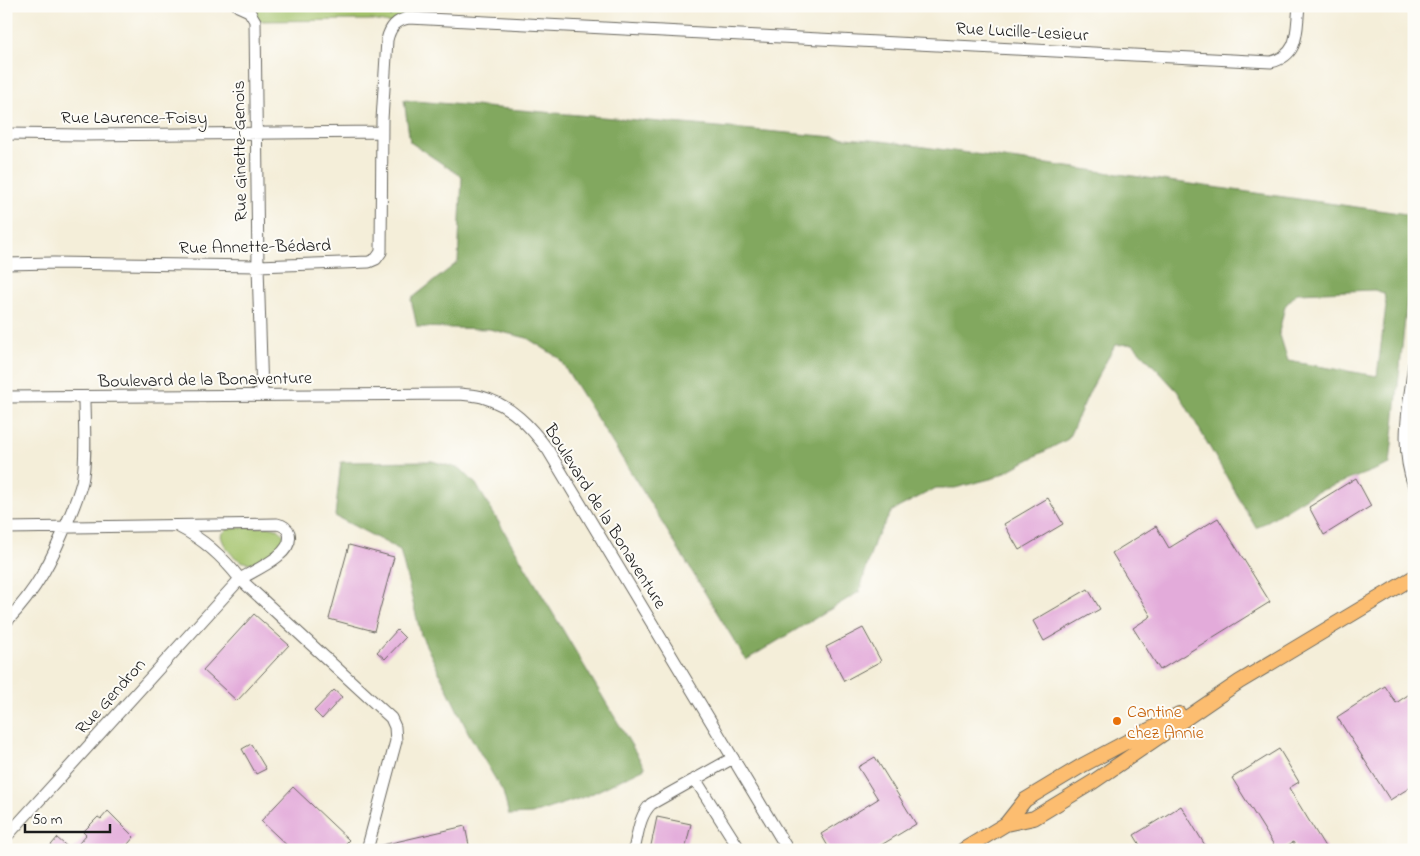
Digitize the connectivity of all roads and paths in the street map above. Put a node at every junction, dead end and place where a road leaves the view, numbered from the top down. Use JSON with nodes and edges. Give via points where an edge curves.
{"nodes":[{"id":1,"x":238,"y":6,"type":"edge"},
{"id":2,"x":1299,"y":6,"type":"edge"},
{"id":3,"x":382,"y":132,"type":"junction"},
{"id":4,"x":6,"y":134,"type":"edge"},
{"id":5,"x":256,"y":134,"type":"junction"},
{"id":6,"x":6,"y":264,"type":"edge"},
{"id":7,"x":258,"y":266,"type":"junction"},
{"id":8,"x":1414,"y":364,"type":"edge"},
{"id":9,"x":262,"y":395,"type":"junction"},
{"id":10,"x":6,"y":397,"type":"edge"},
{"id":11,"x":84,"y":398,"type":"junction"},
{"id":12,"x":1414,"y":486,"type":"edge"},
{"id":13,"x":177,"y":526,"type":"junction"},
{"id":14,"x":65,"y":527,"type":"junction"},
{"id":15,"x":6,"y":528,"type":"edge"},
{"id":16,"x":1414,"y":577,"type":"edge"},
{"id":17,"x":240,"y":579,"type":"junction"},
{"id":18,"x":6,"y":622,"type":"edge"},
{"id":19,"x":1239,"y":682,"type":"junction"},
{"id":20,"x":733,"y":758,"type":"junction"},
{"id":21,"x":694,"y":779,"type":"junction"},
{"id":22,"x":1006,"y":824,"type":"junction"},
{"id":23,"x":6,"y":837,"type":"edge"},
{"id":24,"x":368,"y":850,"type":"edge"},
{"id":25,"x":634,"y":850,"type":"edge"},
{"id":26,"x":740,"y":850,"type":"edge"},
{"id":27,"x":788,"y":850,"type":"edge"},
{"id":28,"x":963,"y":850,"type":"edge"}],
"edges":[{"from":1,"to":5,"type":"street","name":"Rue Ginette-Genois","via":[[249,11],[255,21]]},
{"from":2,"to":3,"type":"street","name":"Rue Lucille-Lesieur","via":[[1294,43],[1288,55],[1271,62],[409,18],[395,24],[386,40]]},
{"from":3,"to":5,"type":"street","name":"Rue Laurence-Foisy"},
{"from":3,"to":7,"type":"street","name":"Rue Annette-Bédard","via":[[381,252],[376,258],[369,262]]},
{"from":4,"to":5,"type":"street","name":"Rue Laurence-Foisy"},
{"from":5,"to":7,"type":"street","name":"Rue Ginette-Genois"},
{"from":6,"to":7,"type":"street","name":"Rue Annette-Bédard"},
{"from":7,"to":9,"type":"street","name":"Rue Ginette-Genois"},
{"from":8,"to":12,"type":"street","via":[[1405,434]]},
{"from":9,"to":11,"type":"street","name":"Boulevard de la Bonaventure"},
{"from":9,"to":20,"type":"street","name":"Boulevard de la Bonaventure","via":[[459,394],[482,397],[516,415],[548,450]]},
{"from":10,"to":11,"type":"street","name":"Boulevard de la Bonaventure"},
{"from":11,"to":14,"type":"street","via":[[82,482]]},
{"from":13,"to":14,"type":"street"},
{"from":13,"to":17,"type":"street","via":[[210,547]]},
{"from":13,"to":17,"type":"street","name":"Rue Gendron","via":[[277,524],[288,530],[288,546]]},
{"from":14,"to":15,"type":"street"},
{"from":14,"to":18,"type":"street","via":[[36,586]]},
{"from":16,"to":19,"type":"main road"},
{"from":17,"to":23,"type":"street","name":"Rue Gendron"},
{"from":17,"to":24,"type":"street","via":[[391,718],[396,741]]},
{"from":19,"to":22,"type":"main road","via":[[1093,782],[1034,818]]},
{"from":19,"to":22,"type":"main road","via":[[1024,800]]},
{"from":20,"to":21,"type":"street"},
{"from":20,"to":27,"type":"street","name":"Boulevard de la Bonaventure"},
{"from":21,"to":25,"type":"street","via":[[651,804],[645,811]]},
{"from":21,"to":26,"type":"street"},
{"from":22,"to":28,"type":"main road"}]}
